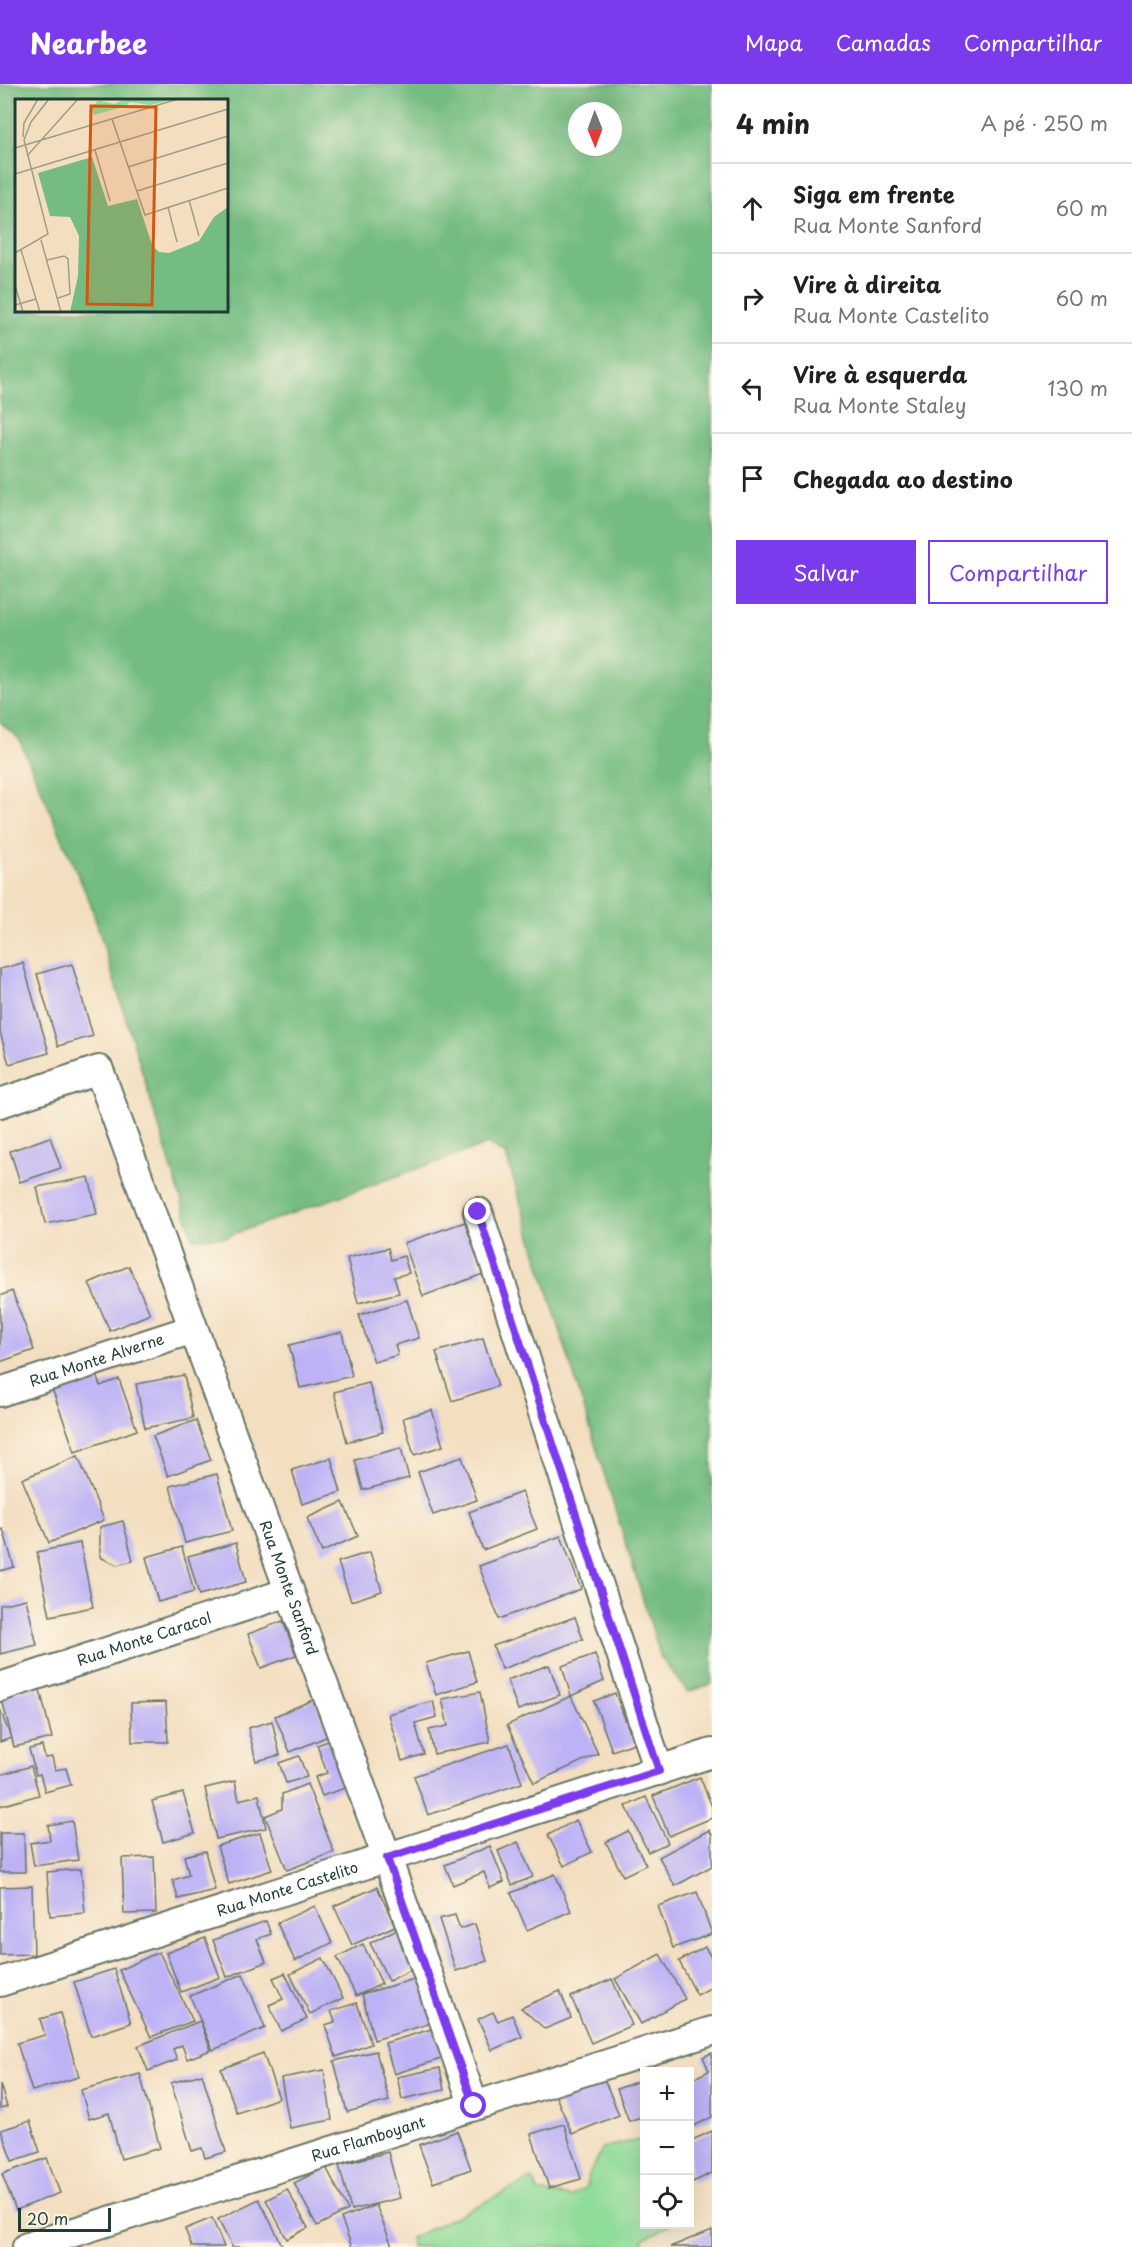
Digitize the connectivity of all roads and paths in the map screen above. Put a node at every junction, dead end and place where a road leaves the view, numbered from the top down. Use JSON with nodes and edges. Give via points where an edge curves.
{"nodes":[{"id":1,"x":0,"y":1103,"type":"edge"},
{"id":2,"x":478,"y":1212,"type":"dead end"},
{"id":3,"x":193,"y":1329,"type":"junction"},
{"id":4,"x":0,"y":1392,"type":"edge"},
{"id":5,"x":289,"y":1592,"type":"junction"},
{"id":6,"x":0,"y":1688,"type":"edge"},
{"id":7,"x":712,"y":1753,"type":"edge"},
{"id":8,"x":659,"y":1771,"type":"junction"},
{"id":9,"x":387,"y":1858,"type":"junction"},
{"id":10,"x":0,"y":1982,"type":"edge"},
{"id":11,"x":712,"y":2031,"type":"edge"},
{"id":12,"x":474,"y":2106,"type":"junction"},
{"id":13,"x":27,"y":2247,"type":"edge"}],
"edges":[{"from":1,"to":3,"type":"street","name":"Rua Monte Sanford","via":[[99,1070]]},
{"from":2,"to":8,"type":"street"},
{"from":3,"to":4,"type":"street","name":"Rua Monte Alverne"},
{"from":3,"to":5,"type":"street","name":"Rua Monte Sanford"},
{"from":5,"to":6,"type":"street","name":"Rua Monte Caracol"},
{"from":5,"to":9,"type":"street","name":"Rua Monte Sanford"},
{"from":7,"to":8,"type":"street","name":"Rua Monte Castelito"},
{"from":8,"to":9,"type":"street","name":"Rua Monte Castelito"},
{"from":9,"to":10,"type":"street","name":"Rua Monte Castelito"},
{"from":9,"to":12,"type":"street","name":"Rua Monte Sanford"},
{"from":11,"to":12,"type":"street","name":"Rua Flamboyant"},
{"from":12,"to":13,"type":"street","name":"Rua Flamboyant"}]}
